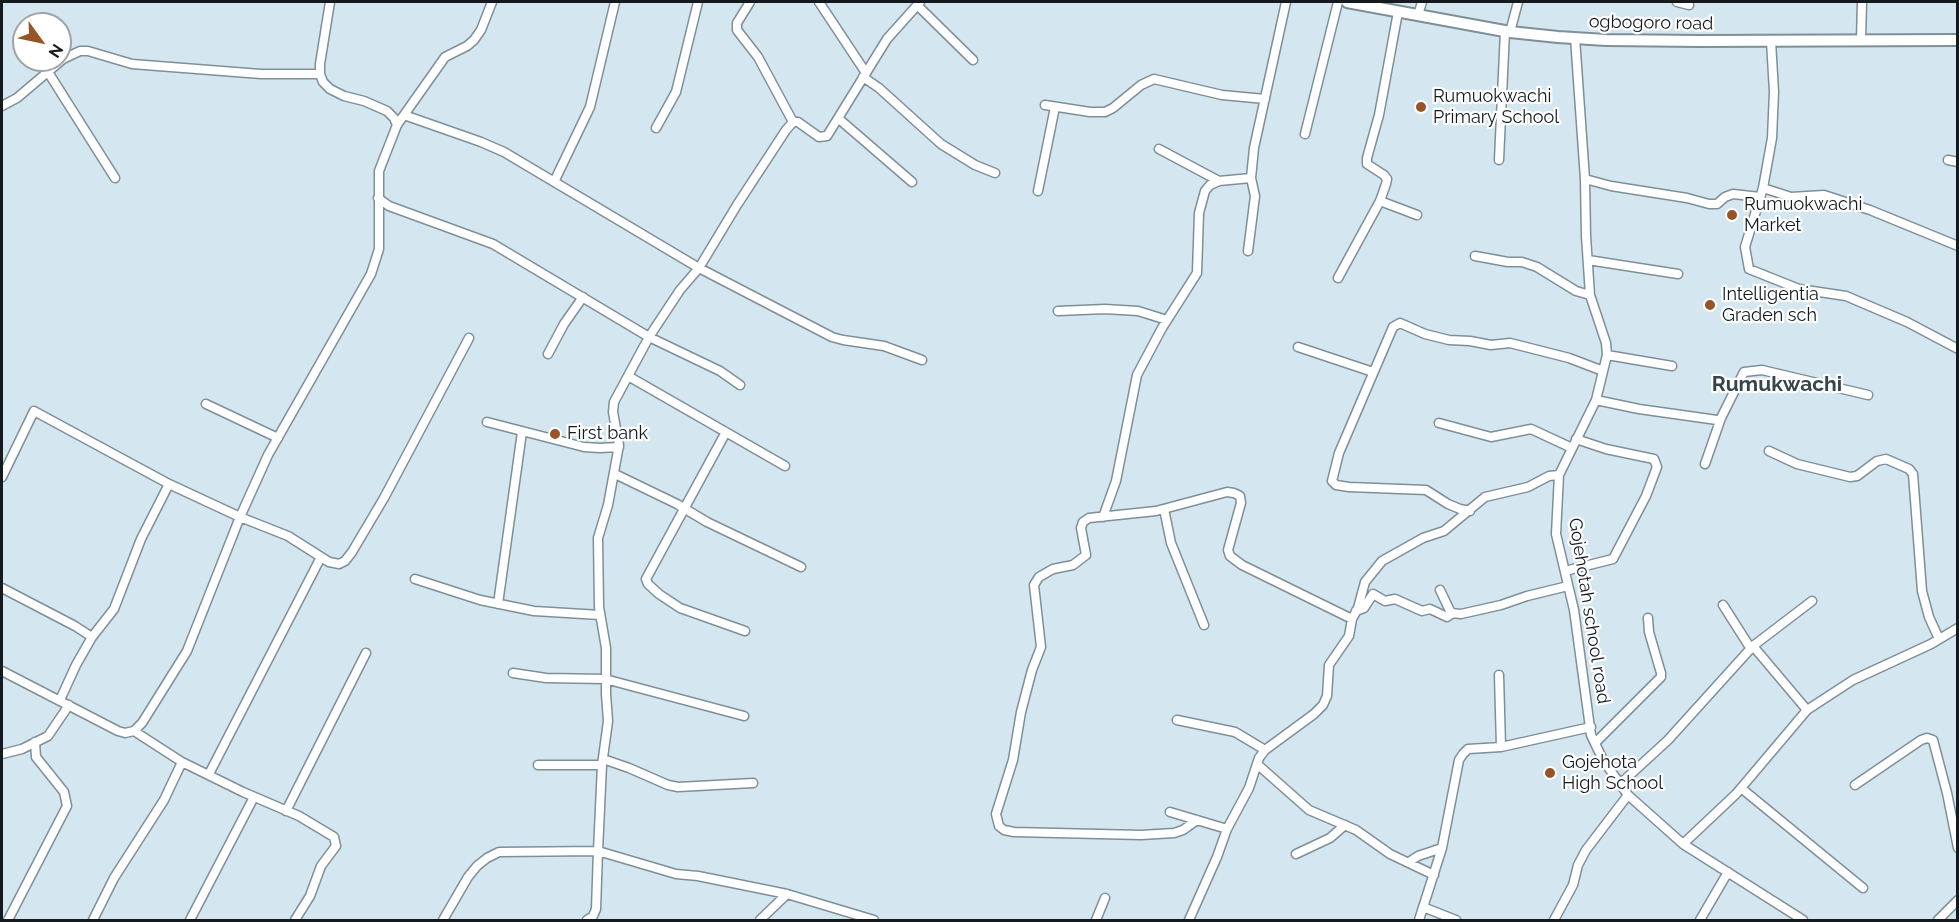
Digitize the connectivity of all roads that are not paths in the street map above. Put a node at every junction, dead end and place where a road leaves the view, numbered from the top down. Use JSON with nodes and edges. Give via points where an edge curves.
{"nodes":[{"id":1,"x":330,"y":2,"type":"edge"},
{"id":2,"x":492,"y":2,"type":"edge"},
{"id":3,"x":615,"y":2,"type":"edge"},
{"id":4,"x":698,"y":2,"type":"edge"},
{"id":5,"x":750,"y":2,"type":"edge"},
{"id":6,"x":819,"y":2,"type":"edge"},
{"id":7,"x":1286,"y":2,"type":"edge"},
{"id":8,"x":1338,"y":2,"type":"edge"},
{"id":9,"x":1347,"y":2,"type":"edge"},
{"id":10,"x":1422,"y":2,"type":"edge"},
{"id":11,"x":1518,"y":2,"type":"edge"},
{"id":12,"x":1677,"y":2,"type":"edge"},
{"id":13,"x":1862,"y":2,"type":"edge"},
{"id":14,"x":919,"y":3,"type":"edge"},
{"id":15,"x":1689,"y":5,"type":"dead end"},
{"id":16,"x":1398,"y":12,"type":"junction"},
{"id":17,"x":1418,"y":15,"type":"junction"},
{"id":18,"x":1508,"y":31,"type":"junction"},
{"id":19,"x":1575,"y":38,"type":"junction"},
{"id":20,"x":1862,"y":40,"type":"junction"},
{"id":21,"x":1958,"y":40,"type":"edge"},
{"id":22,"x":1771,"y":41,"type":"junction"},
{"id":23,"x":72,"y":55,"type":"edge"},
{"id":24,"x":974,"y":60,"type":"dead end"},
{"id":25,"x":48,"y":72,"type":"joint"},
{"id":26,"x":320,"y":74,"type":"junction"},
{"id":27,"x":865,"y":75,"type":"junction"},
{"id":28,"x":1265,"y":99,"type":"junction"},
{"id":29,"x":1045,"y":105,"type":"dead end"},
{"id":30,"x":2,"y":106,"type":"edge"},
{"id":31,"x":1055,"y":107,"type":"junction"},
{"id":32,"x":404,"y":115,"type":"junction"},
{"id":33,"x":839,"y":119,"type":"junction"},
{"id":34,"x":793,"y":122,"type":"junction"},
{"id":35,"x":398,"y":125,"type":"junction"},
{"id":36,"x":656,"y":128,"type":"dead end"},
{"id":37,"x":1305,"y":134,"type":"dead end"},
{"id":38,"x":1159,"y":149,"type":"dead end"},
{"id":39,"x":1499,"y":160,"type":"dead end"},
{"id":40,"x":995,"y":174,"type":"dead end"},
{"id":41,"x":115,"y":178,"type":"dead end"},
{"id":42,"x":1251,"y":178,"type":"junction"},
{"id":43,"x":1586,"y":179,"type":"junction"},
{"id":44,"x":1219,"y":181,"type":"junction"},
{"id":45,"x":554,"y":182,"type":"junction"},
{"id":46,"x":912,"y":182,"type":"dead end"},
{"id":47,"x":1038,"y":191,"type":"dead end"},
{"id":48,"x":1762,"y":193,"type":"junction"},
{"id":49,"x":378,"y":198,"type":"junction"},
{"id":50,"x":1380,"y":201,"type":"junction"},
{"id":51,"x":1417,"y":215,"type":"dead end"},
{"id":52,"x":1958,"y":246,"type":"edge"},
{"id":53,"x":1248,"y":251,"type":"dead end"},
{"id":54,"x":1475,"y":256,"type":"dead end"},
{"id":55,"x":1587,"y":260,"type":"junction"},
{"id":56,"x":699,"y":268,"type":"junction"},
{"id":57,"x":1678,"y":274,"type":"dead end"},
{"id":58,"x":1338,"y":278,"type":"dead end"},
{"id":59,"x":1590,"y":295,"type":"junction"},
{"id":60,"x":583,"y":297,"type":"junction"},
{"id":61,"x":1058,"y":311,"type":"dead end"},
{"id":62,"x":1167,"y":320,"type":"junction"},
{"id":63,"x":649,"y":337,"type":"junction"},
{"id":64,"x":469,"y":338,"type":"dead end"},
{"id":65,"x":1298,"y":346,"type":"dead end"},
{"id":66,"x":1958,"y":349,"type":"edge"},
{"id":67,"x":548,"y":354,"type":"dead end"},
{"id":68,"x":1607,"y":355,"type":"junction"},
{"id":69,"x":922,"y":360,"type":"dead end"},
{"id":70,"x":1672,"y":366,"type":"dead end"},
{"id":71,"x":1603,"y":371,"type":"junction"},
{"id":72,"x":1373,"y":372,"type":"junction"},
{"id":73,"x":628,"y":376,"type":"junction"},
{"id":74,"x":740,"y":385,"type":"dead end"},
{"id":75,"x":1868,"y":395,"type":"dead end"},
{"id":76,"x":1596,"y":400,"type":"junction"},
{"id":77,"x":206,"y":404,"type":"dead end"},
{"id":78,"x":1721,"y":418,"type":"junction"},
{"id":79,"x":487,"y":422,"type":"dead end"},
{"id":80,"x":1439,"y":423,"type":"dead end"},
{"id":81,"x":522,"y":432,"type":"junction"},
{"id":82,"x":726,"y":432,"type":"junction"},
{"id":83,"x":278,"y":438,"type":"junction"},
{"id":84,"x":1574,"y":444,"type":"junction"},
{"id":85,"x":619,"y":447,"type":"junction"},
{"id":86,"x":1769,"y":451,"type":"dead end"},
{"id":87,"x":1705,"y":464,"type":"dead end"},
{"id":88,"x":785,"y":466,"type":"dead end"},
{"id":89,"x":615,"y":474,"type":"junction"},
{"id":90,"x":1559,"y":475,"type":"junction"},
{"id":91,"x":2,"y":477,"type":"edge"},
{"id":92,"x":169,"y":484,"type":"junction"},
{"id":93,"x":684,"y":508,"type":"junction"},
{"id":94,"x":1164,"y":509,"type":"junction"},
{"id":95,"x":1470,"y":511,"type":"junction"},
{"id":96,"x":240,"y":517,"type":"junction"},
{"id":97,"x":1103,"y":517,"type":"junction"},
{"id":98,"x":321,"y":557,"type":"junction"},
{"id":99,"x":801,"y":567,"type":"dead end"},
{"id":100,"x":1565,"y":571,"type":"junction"},
{"id":101,"x":415,"y":579,"type":"dead end"},
{"id":102,"x":1568,"y":586,"type":"junction"},
{"id":103,"x":2,"y":588,"type":"edge"},
{"id":104,"x":1440,"y":591,"type":"dead end"},
{"id":105,"x":1812,"y":601,"type":"dead end"},
{"id":106,"x":498,"y":604,"type":"junction"},
{"id":107,"x":1723,"y":605,"type":"dead end"},
{"id":108,"x":1453,"y":613,"type":"junction"},
{"id":109,"x":600,"y":615,"type":"junction"},
{"id":110,"x":1354,"y":615,"type":"junction"},
{"id":111,"x":1648,"y":618,"type":"dead end"},
{"id":112,"x":1204,"y":625,"type":"dead end"},
{"id":113,"x":1958,"y":628,"type":"edge"},
{"id":114,"x":745,"y":631,"type":"dead end"},
{"id":115,"x":92,"y":637,"type":"junction"},
{"id":116,"x":1939,"y":639,"type":"junction"},
{"id":117,"x":1752,"y":647,"type":"junction"},
{"id":118,"x":366,"y":653,"type":"dead end"},
{"id":119,"x":2,"y":671,"type":"edge"},
{"id":120,"x":513,"y":673,"type":"dead end"},
{"id":121,"x":1499,"y":675,"type":"dead end"},
{"id":122,"x":605,"y":679,"type":"junction"},
{"id":123,"x":60,"y":700,"type":"junction"},
{"id":124,"x":69,"y":705,"type":"junction"},
{"id":125,"x":1807,"y":710,"type":"junction"},
{"id":126,"x":744,"y":716,"type":"dead end"},
{"id":127,"x":1177,"y":720,"type":"dead end"},
{"id":128,"x":1591,"y":727,"type":"junction"},
{"id":129,"x":134,"y":731,"type":"junction"},
{"id":130,"x":35,"y":742,"type":"junction"},
{"id":131,"x":1595,"y":743,"type":"junction"},
{"id":132,"x":1501,"y":747,"type":"junction"},
{"id":133,"x":1265,"y":750,"type":"junction"},
{"id":134,"x":2,"y":754,"type":"edge"},
{"id":135,"x":183,"y":762,"type":"junction"},
{"id":136,"x":602,"y":762,"type":"junction"},
{"id":137,"x":1257,"y":764,"type":"junction"},
{"id":138,"x":538,"y":765,"type":"dead end"},
{"id":139,"x":209,"y":774,"type":"junction"},
{"id":140,"x":753,"y":783,"type":"dead end"},
{"id":141,"x":1620,"y":784,"type":"junction"},
{"id":142,"x":1855,"y":784,"type":"dead end"},
{"id":143,"x":1741,"y":788,"type":"junction"},
{"id":144,"x":1628,"y":795,"type":"junction"},
{"id":145,"x":254,"y":797,"type":"junction"},
{"id":146,"x":286,"y":811,"type":"junction"},
{"id":147,"x":1170,"y":812,"type":"dead end"},
{"id":148,"x":1197,"y":820,"type":"junction"},
{"id":149,"x":1345,"y":825,"type":"junction"},
{"id":150,"x":1227,"y":829,"type":"junction"},
{"id":151,"x":1683,"y":844,"type":"junction"},
{"id":152,"x":1442,"y":848,"type":"junction"},
{"id":153,"x":1958,"y":848,"type":"edge"},
{"id":154,"x":598,"y":851,"type":"junction"},
{"id":155,"x":1296,"y":854,"type":"dead end"},
{"id":156,"x":1409,"y":862,"type":"junction"},
{"id":157,"x":1728,"y":872,"type":"junction"},
{"id":158,"x":1434,"y":874,"type":"junction"},
{"id":159,"x":1863,"y":888,"type":"dead end"},
{"id":160,"x":787,"y":894,"type":"junction"},
{"id":161,"x":1105,"y":898,"type":"dead end"},
{"id":162,"x":1957,"y":904,"type":"edge"},
{"id":163,"x":1423,"y":907,"type":"junction"},
{"id":164,"x":1798,"y":919,"type":"edge"},
{"id":165,"x":8,"y":921,"type":"edge"},
{"id":166,"x":93,"y":921,"type":"edge"},
{"id":167,"x":190,"y":921,"type":"edge"},
{"id":168,"x":295,"y":921,"type":"edge"},
{"id":169,"x":443,"y":921,"type":"edge"},
{"id":170,"x":587,"y":921,"type":"edge"},
{"id":171,"x":760,"y":921,"type":"edge"},
{"id":172,"x":874,"y":921,"type":"edge"},
{"id":173,"x":1096,"y":921,"type":"edge"},
{"id":174,"x":1189,"y":921,"type":"edge"},
{"id":175,"x":1419,"y":921,"type":"edge"},
{"id":176,"x":1456,"y":921,"type":"edge"},
{"id":177,"x":1554,"y":921,"type":"edge"},
{"id":178,"x":1700,"y":921,"type":"edge"},
{"id":179,"x":1938,"y":921,"type":"edge"}],
"edges":[{"from":1,"to":26,"type":"street"},
{"from":2,"to":32,"type":"street","via":[[474,40],[445,57]]},
{"from":3,"to":45,"type":"street","via":[[590,106]]},
{"from":4,"to":36,"type":"street","via":[[676,92]]},
{"from":5,"to":34,"type":"street","via":[[737,30],[758,57]]},
{"from":6,"to":27,"type":"street"},
{"from":7,"to":28,"type":"street"},
{"from":8,"to":37,"type":"street"},
{"from":9,"to":16,"type":"street","name":"ogbogoro road"},
{"from":10,"to":17,"type":"street"},
{"from":11,"to":18,"type":"street"},
{"from":12,"to":15,"type":"street"},
{"from":13,"to":20,"type":"street"},
{"from":14,"to":24,"type":"street"},
{"from":14,"to":27,"type":"street","via":[[887,39]]},
{"from":16,"to":17,"type":"street","name":"ogbogoro road"},
{"from":16,"to":50,"type":"street","via":[[1367,158],[1367,164],[1387,179]]},
{"from":17,"to":18,"type":"street","name":"ogbogoro road"},
{"from":18,"to":19,"type":"street","name":"ogbogoro road"},
{"from":18,"to":39,"type":"street"},
{"from":19,"to":22,"type":"street","name":"ogbogoro road"},
{"from":19,"to":43,"type":"street","name":"Gojehotah school road"},
{"from":20,"to":21,"type":"street","name":"ogbogoro road"},
{"from":20,"to":22,"type":"street","name":"ogbogoro road"},
{"from":22,"to":48,"type":"street","via":[[1772,138]]},
{"from":23,"to":26,"type":"street","via":[[88,51],[132,64],[261,74]]},
{"from":25,"to":30,"type":"street"},
{"from":25,"to":41,"type":"street"},
{"from":26,"to":35,"type":"street","via":[[330,89],[387,111]]},
{"from":27,"to":33,"type":"street"},
{"from":27,"to":40,"type":"street","via":[[941,144]]},
{"from":28,"to":31,"type":"street","via":[[1222,95],[1154,79],[1105,112]]},
{"from":28,"to":42,"type":"street"},
{"from":29,"to":31,"type":"street"},
{"from":31,"to":47,"type":"street"},
{"from":32,"to":35,"type":"street"},
{"from":32,"to":45,"type":"street","via":[[492,147]]},
{"from":33,"to":34,"type":"street","via":[[827,136],[819,137]]},
{"from":33,"to":46,"type":"street"},
{"from":34,"to":56,"type":"street"},
{"from":35,"to":49,"type":"street","via":[[379,171]]},
{"from":38,"to":44,"type":"street"},
{"from":42,"to":44,"type":"street"},
{"from":42,"to":53,"type":"street","via":[[1255,196]]},
{"from":43,"to":48,"type":"street","via":[[1709,204],[1717,204],[1733,194]]},
{"from":43,"to":55,"type":"street","name":"Gojehotah school road"},
{"from":44,"to":62,"type":"street","via":[[1205,191],[1198,213],[1197,273]]},
{"from":45,"to":56,"type":"street"},
{"from":48,"to":52,"type":"street","via":[[1824,195]]},
{"from":48,"to":66,"type":"street","via":[[1745,247],[1750,270],[1799,289],[1846,296]]},
{"from":49,"to":60,"type":"street","via":[[389,206],[493,244]]},
{"from":49,"to":83,"type":"street","via":[[380,249],[371,274]]},
{"from":50,"to":51,"type":"street"},
{"from":50,"to":58,"type":"street"},
{"from":54,"to":59,"type":"street","via":[[1537,267],[1576,291]]},
{"from":55,"to":57,"type":"street"},
{"from":55,"to":59,"type":"street","name":"Gojehotah school road"},
{"from":56,"to":63,"type":"street"},
{"from":56,"to":69,"type":"street","via":[[832,337],[884,346]]},
{"from":59,"to":68,"type":"street","name":"Gojehotah school road"},
{"from":60,"to":63,"type":"street"},
{"from":60,"to":67,"type":"street"},
{"from":61,"to":62,"type":"street","via":[[1138,311]]},
{"from":62,"to":97,"type":"street","via":[[1137,375],[1116,481]]},
{"from":63,"to":73,"type":"street"},
{"from":63,"to":74,"type":"street","via":[[720,371]]},
{"from":64,"to":98,"type":"street","via":[[352,552],[339,564]]},
{"from":65,"to":72,"type":"street"},
{"from":68,"to":70,"type":"street"},
{"from":68,"to":71,"type":"street","name":"Gojehotah school road"},
{"from":71,"to":72,"type":"street","via":[[1510,343],[1481,344],[1438,338],[1400,323],[1393,327]]},
{"from":71,"to":76,"type":"street","name":"Gojehotah school road"},
{"from":72,"to":95,"type":"street","via":[[1332,481],[1336,485],[1393,490],[1417,488]]},
{"from":73,"to":82,"type":"street"},
{"from":73,"to":85,"type":"street","via":[[614,402]]},
{"from":75,"to":78,"type":"street","via":[[1762,370],[1748,371],[1742,375]]},
{"from":76,"to":78,"type":"street"},
{"from":76,"to":84,"type":"street","name":"Gojehotah school road"},
{"from":77,"to":83,"type":"street"},
{"from":78,"to":87,"type":"street"},
{"from":79,"to":81,"type":"street"},
{"from":80,"to":84,"type":"street","via":[[1491,437],[1531,429]]},
{"from":81,"to":85,"type":"street","via":[[584,447]]},
{"from":81,"to":106,"type":"street"},
{"from":82,"to":88,"type":"street"},
{"from":82,"to":93,"type":"street"},
{"from":83,"to":96,"type":"street"},
{"from":84,"to":90,"type":"street","name":"Gojehotah school road"},
{"from":84,"to":100,"type":"street","via":[[1654,459],[1657,467],[1613,560]]},
{"from":85,"to":89,"type":"street"},
{"from":86,"to":116,"type":"street","via":[[1797,464],[1850,477],[1886,459],[1909,469],[1913,474],[1923,591]]},
{"from":89,"to":93,"type":"street"},
{"from":89,"to":109,"type":"street","via":[[598,538]]},
{"from":90,"to":95,"type":"street","via":[[1528,488],[1485,497]]},
{"from":90,"to":100,"type":"street","name":"Gojehotah school road","via":[[1556,534]]},
{"from":91,"to":92,"type":"street","via":[[34,411]]},
{"from":92,"to":96,"type":"street"},
{"from":92,"to":115,"type":"street","via":[[141,539],[114,609]]},
{"from":93,"to":99,"type":"street"},
{"from":93,"to":114,"type":"street","via":[[646,579],[648,584],[680,608]]},
{"from":94,"to":97,"type":"street"},
{"from":94,"to":110,"type":"street","via":[[1227,492],[1240,496],[1230,556]]},
{"from":94,"to":112,"type":"street","via":[[1171,543]]},
{"from":95,"to":110,"type":"street","via":[[1444,531],[1382,561],[1365,582]]},
{"from":96,"to":98,"type":"street","via":[[288,536]]},
{"from":96,"to":129,"type":"street","via":[[188,651]]},
{"from":97,"to":148,"type":"street","via":[[1083,522],[1086,555],[1081,560],[1045,572],[1034,585],[1041,647],[1021,712],[1014,760],[996,814],[999,826],[1004,830],[1142,835],[1174,833]]},
{"from":98,"to":139,"type":"street"},
{"from":100,"to":102,"type":"street","name":"Gojehotah school road"},
{"from":101,"to":106,"type":"street"},
{"from":102,"to":108,"type":"street","via":[[1479,611]]},
{"from":102,"to":128,"type":"street","name":"Gojehotah school road"},
{"from":103,"to":115,"type":"street"},
{"from":104,"to":108,"type":"street"},
{"from":105,"to":117,"type":"street"},
{"from":106,"to":109,"type":"street"},
{"from":107,"to":117,"type":"street"},
{"from":108,"to":110,"type":"street","via":[[1447,618],[1430,609],[1422,611],[1373,594]]},
{"from":109,"to":122,"type":"street","via":[[606,648]]},
{"from":110,"to":133,"type":"street","via":[[1349,636],[1329,665],[1323,705]]},
{"from":111,"to":131,"type":"street","via":[[1661,677]]},
{"from":113,"to":116,"type":"street"},
{"from":115,"to":123,"type":"street"},
{"from":116,"to":125,"type":"street","via":[[1853,680]]},
{"from":117,"to":125,"type":"street"},
{"from":117,"to":141,"type":"street","via":[[1668,740]]},
{"from":118,"to":146,"type":"street"},
{"from":119,"to":123,"type":"street"},
{"from":120,"to":122,"type":"street"},
{"from":121,"to":132,"type":"street"},
{"from":122,"to":126,"type":"street"},
{"from":122,"to":136,"type":"street","via":[[608,721]]},
{"from":123,"to":124,"type":"street"},
{"from":124,"to":129,"type":"street","via":[[118,731]]},
{"from":124,"to":130,"type":"street","via":[[48,736]]},
{"from":125,"to":143,"type":"street"},
{"from":127,"to":133,"type":"street","via":[[1235,732]]},
{"from":128,"to":131,"type":"street","name":"Gojehotah school road"},
{"from":128,"to":132,"type":"street"},
{"from":129,"to":135,"type":"street"},
{"from":130,"to":134,"type":"street"},
{"from":130,"to":165,"type":"street","via":[[36,757],[64,792],[67,806]]},
{"from":131,"to":141,"type":"street","name":"Gojehotah school road"},
{"from":132,"to":152,"type":"street","via":[[1468,749],[1459,760]]},
{"from":133,"to":137,"type":"street"},
{"from":135,"to":139,"type":"street"},
{"from":135,"to":166,"type":"street"},
{"from":136,"to":138,"type":"street"},
{"from":136,"to":140,"type":"street","via":[[678,787]]},
{"from":136,"to":154,"type":"street"},
{"from":137,"to":149,"type":"street","via":[[1309,810]]},
{"from":137,"to":150,"type":"street"},
{"from":139,"to":145,"type":"street"},
{"from":141,"to":144,"type":"street","name":"Gojehotah school road"},
{"from":142,"to":153,"type":"street","via":[[1921,740],[1933,740]]},
{"from":143,"to":151,"type":"street"},
{"from":143,"to":159,"type":"street"},
{"from":144,"to":151,"type":"street","name":"Gojehotah school road"},
{"from":144,"to":177,"type":"street","via":[[1586,850]]},
{"from":145,"to":146,"type":"street"},
{"from":145,"to":167,"type":"street"},
{"from":146,"to":168,"type":"street","via":[[328,832],[336,844]]},
{"from":147,"to":148,"type":"street"},
{"from":148,"to":150,"type":"street"},
{"from":149,"to":155,"type":"street","via":[[1330,838]]},
{"from":149,"to":156,"type":"street"},
{"from":150,"to":174,"type":"street"},
{"from":151,"to":157,"type":"street","name":"Gojehotah school road"},
{"from":152,"to":156,"type":"street"},
{"from":152,"to":158,"type":"street"},
{"from":154,"to":160,"type":"street","via":[[676,874]]},
{"from":154,"to":169,"type":"street","via":[[499,852],[468,877]]},
{"from":154,"to":170,"type":"street","via":[[596,909]]},
{"from":156,"to":158,"type":"street"},
{"from":157,"to":164,"type":"street","name":"Gojehotah school road"},
{"from":157,"to":178,"type":"street"},
{"from":158,"to":163,"type":"street"},
{"from":160,"to":171,"type":"street"},
{"from":160,"to":172,"type":"street"},
{"from":161,"to":173,"type":"street"},
{"from":162,"to":179,"type":"street"},
{"from":163,"to":175,"type":"street"},
{"from":163,"to":176,"type":"street"}]}
